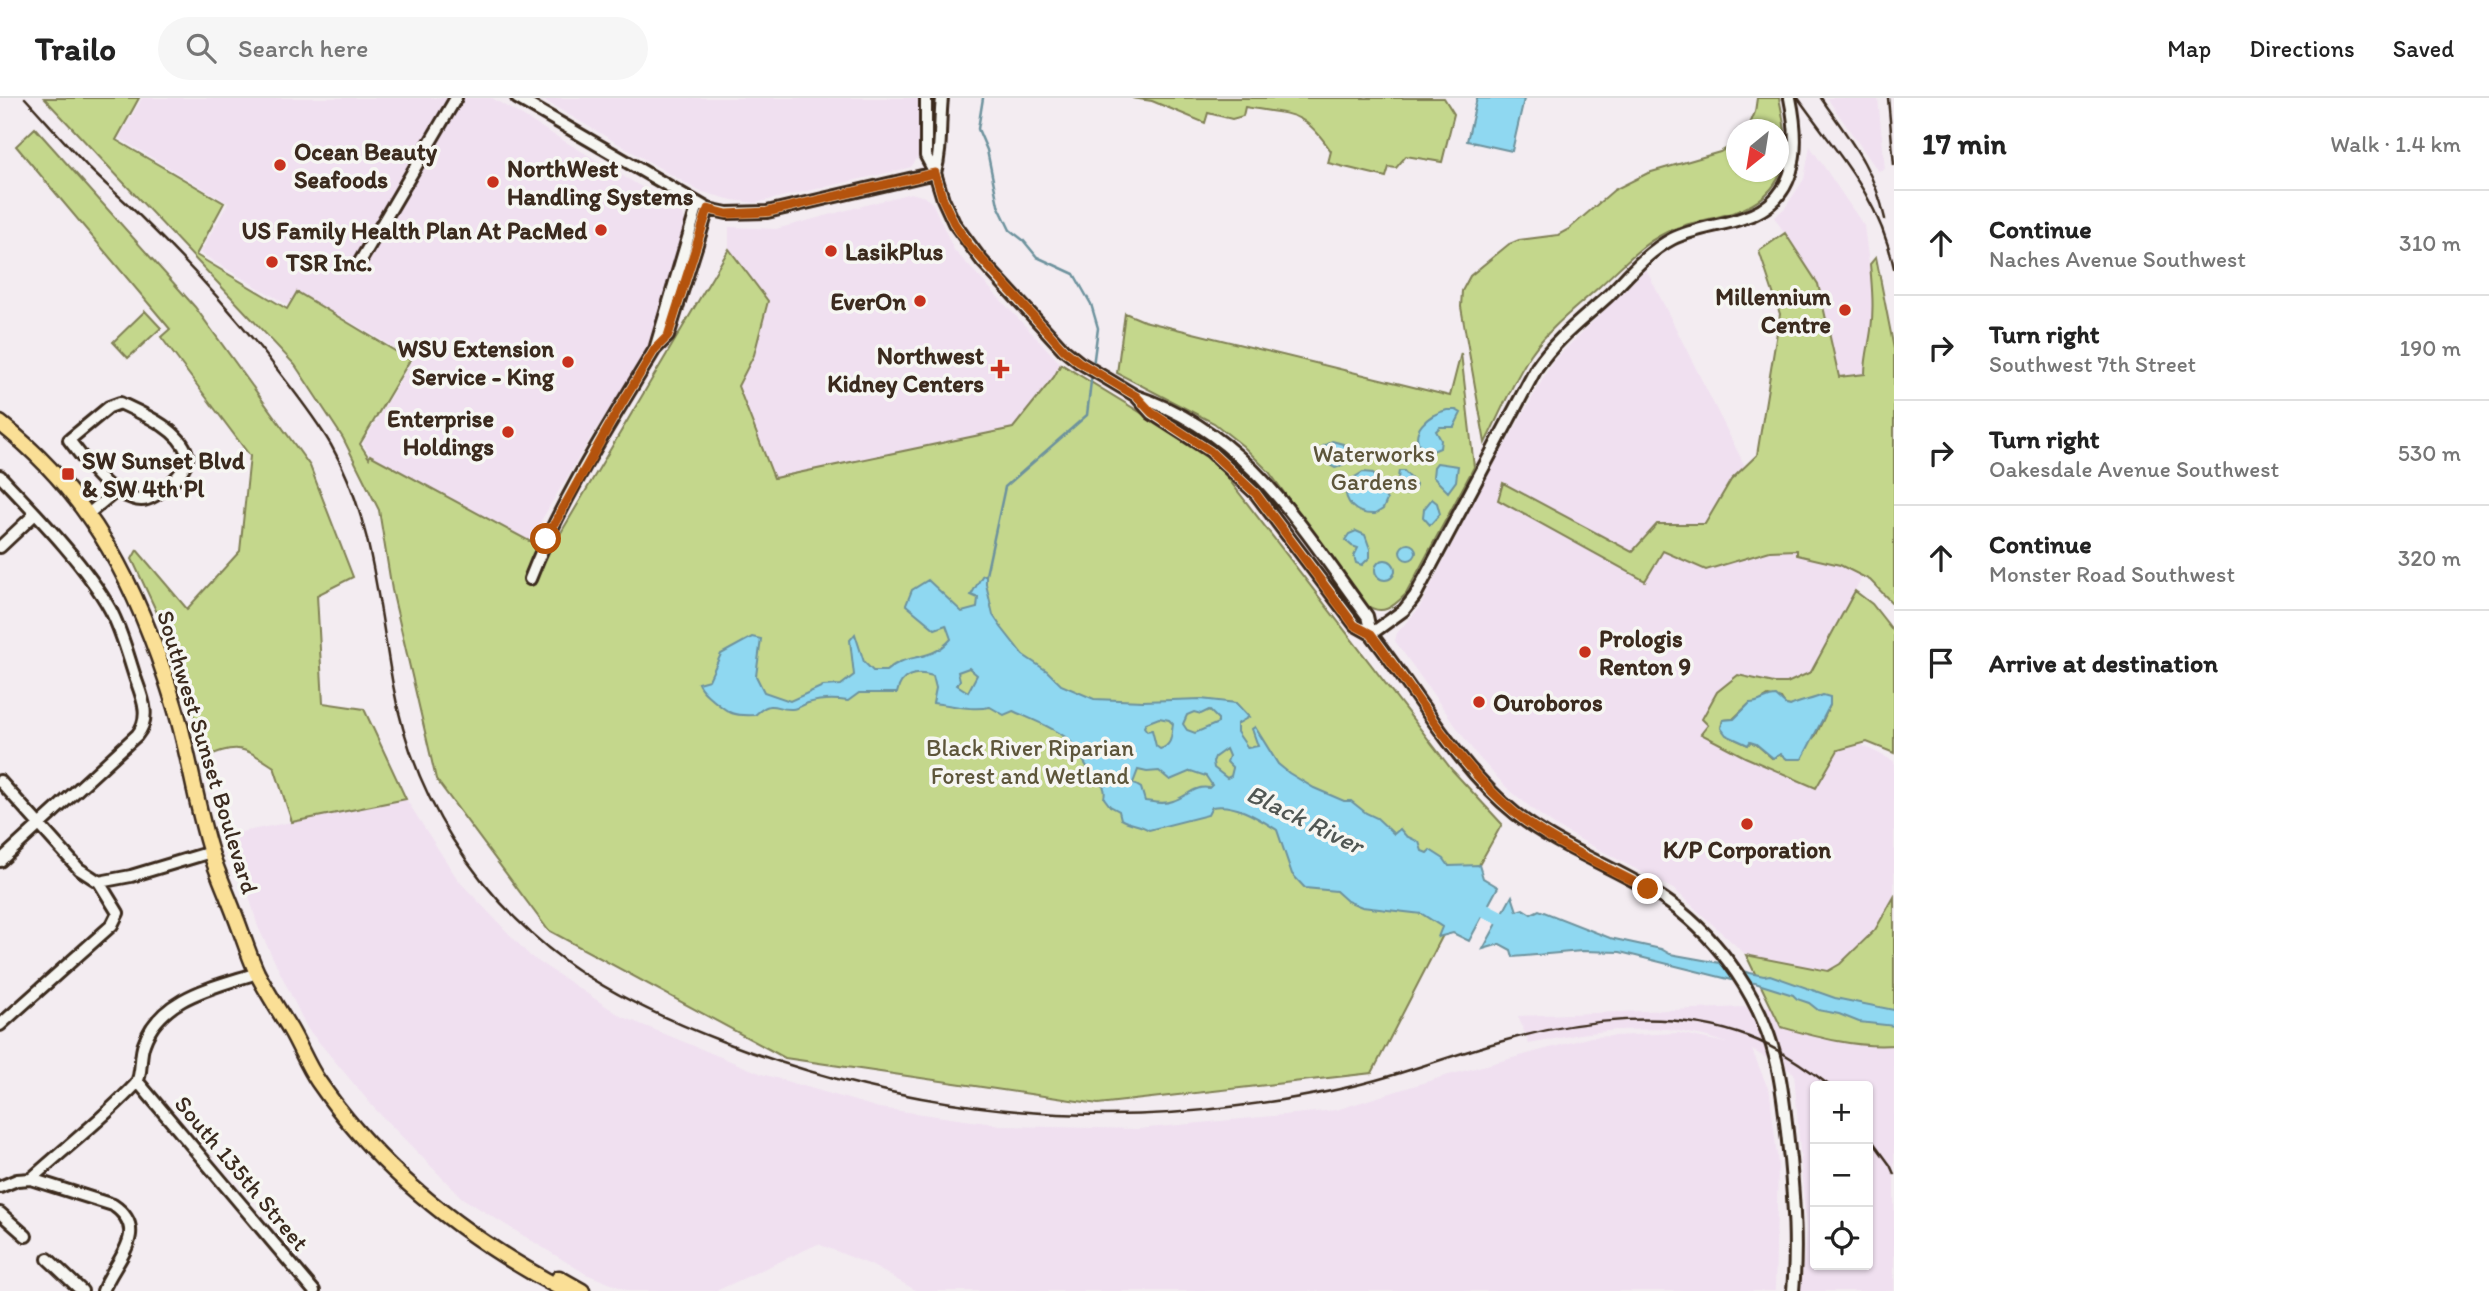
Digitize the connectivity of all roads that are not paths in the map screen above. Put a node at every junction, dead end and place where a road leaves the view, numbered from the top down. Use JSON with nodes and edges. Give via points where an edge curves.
{"nodes":[{"id":1,"x":456,"y":98,"type":"edge"},
{"id":2,"x":517,"y":98,"type":"edge"},
{"id":3,"x":926,"y":98,"type":"edge"},
{"id":4,"x":942,"y":98,"type":"edge"},
{"id":5,"x":1790,"y":98,"type":"edge"},
{"id":6,"x":935,"y":173,"type":"junction"},
{"id":7,"x":703,"y":207,"type":"junction"},
{"id":8,"x":358,"y":265,"type":"dead end"},
{"id":9,"x":1136,"y":396,"type":"junction"},
{"id":10,"x":0,"y":423,"type":"edge"},
{"id":11,"x":0,"y":476,"type":"edge"},
{"id":12,"x":116,"y":491,"type":"junction"},
{"id":13,"x":35,"y":514,"type":"junction"},
{"id":14,"x":88,"y":514,"type":"junction"},
{"id":15,"x":0,"y":547,"type":"edge"},
{"id":16,"x":530,"y":579,"type":"dead end"},
{"id":17,"x":1371,"y":634,"type":"junction"},
{"id":18,"x":0,"y":781,"type":"edge"},
{"id":19,"x":40,"y":825,"type":"junction"},
{"id":20,"x":211,"y":852,"type":"junction"},
{"id":21,"x":0,"y":861,"type":"edge"},
{"id":22,"x":99,"y":882,"type":"junction"},
{"id":23,"x":257,"y":973,"type":"junction"},
{"id":24,"x":0,"y":1025,"type":"edge"},
{"id":25,"x":298,"y":1043,"type":"junction"},
{"id":26,"x":138,"y":1082,"type":"junction"},
{"id":27,"x":31,"y":1179,"type":"junction"},
{"id":28,"x":0,"y":1187,"type":"edge"},
{"id":29,"x":0,"y":1213,"type":"edge"},
{"id":30,"x":26,"y":1237,"type":"dead end"},
{"id":31,"x":48,"y":1259,"type":"dead end"},
{"id":32,"x":82,"y":1291,"type":"edge"},
{"id":33,"x":103,"y":1291,"type":"edge"},
{"id":34,"x":314,"y":1291,"type":"edge"},
{"id":35,"x":566,"y":1291,"type":"edge"},
{"id":36,"x":582,"y":1291,"type":"edge"},
{"id":37,"x":1793,"y":1291,"type":"edge"}],
"edges":[{"from":1,"to":8,"type":"street"},
{"from":2,"to":7,"type":"street"},
{"from":3,"to":6,"type":"street","via":[[926,156]]},
{"from":4,"to":6,"type":"street","via":[[941,154]]},
{"from":5,"to":17,"type":"street","via":[[1795,153],[1779,195],[1746,218],[1689,233],[1659,247],[1556,342],[1537,368],[1415,596]]},
{"from":6,"to":7,"type":"street","via":[[767,212],[727,214]]},
{"from":6,"to":9,"type":"street","via":[[943,200],[968,244],[1064,350]]},
{"from":7,"to":16,"type":"street","via":[[668,336],[655,349],[580,474]]},
{"from":9,"to":17,"type":"street","via":[[1152,413],[1241,477],[1354,625]]},
{"from":9,"to":17,"type":"street","via":[[1158,403],[1236,452],[1274,490],[1367,616]]},
{"from":10,"to":14,"type":"main road","name":"Southwest Sunset Boulevard","via":[[30,447]]},
{"from":11,"to":13,"type":"street"},
{"from":12,"to":12,"type":"street","via":[[149,499],[180,474],[187,454],[173,433],[120,403],[69,440]]},
{"from":12,"to":14,"type":"street"},
{"from":13,"to":15,"type":"street"},
{"from":13,"to":19,"type":"street","via":[[109,608],[144,703],[143,727]]},
{"from":14,"to":20,"type":"main road","name":"Southwest Sunset Boulevard","via":[[116,557],[174,702]]},
{"from":17,"to":37,"type":"street","via":[[1498,798],[1538,829],[1671,904],[1720,951],[1742,982],[1773,1048],[1784,1102],[1796,1259]]},
{"from":18,"to":19,"type":"street"},
{"from":19,"to":21,"type":"street"},
{"from":19,"to":22,"type":"street","via":[[79,869]]},
{"from":20,"to":22,"type":"street"},
{"from":20,"to":23,"type":"main road","name":"Southwest Sunset Boulevard"},
{"from":22,"to":24,"type":"street","via":[[116,908],[117,918]]},
{"from":23,"to":25,"type":"main road","name":"Southwest Sunset Boulevard"},
{"from":23,"to":26,"type":"street","via":[[199,992],[162,1015],[144,1042]]},
{"from":25,"to":35,"type":"main road","name":"Southwest Sunset Boulevard","via":[[341,1114],[402,1180],[466,1232]]},
{"from":25,"to":36,"type":"main road","name":"Southwest Sunset Boulevard","via":[[381,1146],[425,1189],[470,1225]]},
{"from":26,"to":27,"type":"street"},
{"from":26,"to":34,"type":"street","name":"South 135th Street"},
{"from":27,"to":28,"type":"street"},
{"from":27,"to":33,"type":"street","via":[[113,1205],[127,1217],[131,1237]]},
{"from":29,"to":30,"type":"street"},
{"from":31,"to":32,"type":"street"}]}
